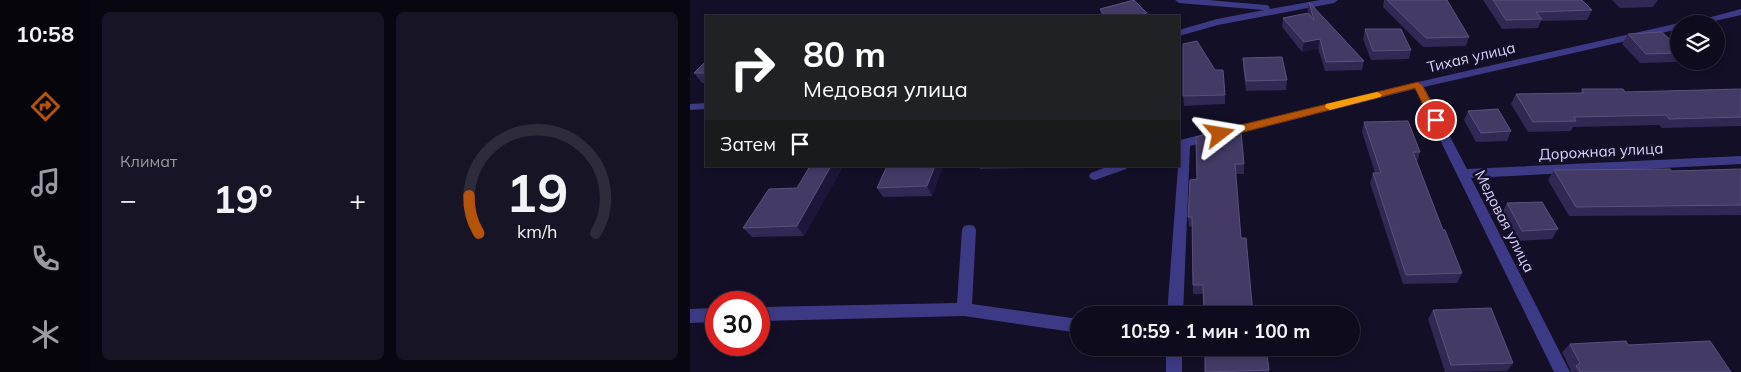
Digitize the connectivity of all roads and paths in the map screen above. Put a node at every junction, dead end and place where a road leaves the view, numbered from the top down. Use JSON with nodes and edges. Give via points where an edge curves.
{"nodes":[{"id":1,"x":1179,"y":0,"type":"edge"},
{"id":2,"x":1334,"y":0,"type":"edge"},
{"id":3,"x":1281,"y":10,"type":"junction"},
{"id":4,"x":1741,"y":12,"type":"edge"},
{"id":5,"x":1725,"y":16,"type":"edge"},
{"id":6,"x":1670,"y":28,"type":"edge"},
{"id":7,"x":1180,"y":33,"type":"edge"},
{"id":8,"x":1418,"y":85,"type":"junction"},
{"id":9,"x":705,"y":106,"type":"edge"},
{"id":10,"x":690,"y":107,"type":"edge"},
{"id":11,"x":1182,"y":144,"type":"edge"},
{"id":12,"x":1741,"y":160,"type":"edge"},
{"id":13,"x":1119,"y":167,"type":"edge"},
{"id":14,"x":1463,"y":174,"type":"junction"},
{"id":15,"x":1095,"y":176,"type":"dead end"},
{"id":16,"x":969,"y":230,"type":"dead end"},
{"id":17,"x":1176,"y":306,"type":"edge"},
{"id":18,"x":964,"y":309,"type":"junction"},
{"id":19,"x":770,"y":314,"type":"edge"},
{"id":20,"x":690,"y":316,"type":"edge"},
{"id":21,"x":705,"y":316,"type":"edge"},
{"id":22,"x":1070,"y":325,"type":"edge"},
{"id":23,"x":1174,"y":356,"type":"edge"},
{"id":24,"x":1174,"y":372,"type":"edge"},
{"id":25,"x":1562,"y":372,"type":"edge"}],
"edges":[{"from":1,"to":3,"type":"street"},
{"from":2,"to":3,"type":"street"},
{"from":3,"to":7,"type":"street"},
{"from":4,"to":5,"type":"street"},
{"from":6,"to":8,"type":"street","name":"Тихая улица"},
{"from":8,"to":11,"type":"street","name":"Тихая улица"},
{"from":8,"to":14,"type":"street","name":"Медовая улица"},
{"from":9,"to":10,"type":"street"},
{"from":11,"to":17,"type":"street"},
{"from":12,"to":14,"type":"street","name":"Дорожная улица"},
{"from":13,"to":15,"type":"street"},
{"from":14,"to":25,"type":"street","name":"Медовая улица"},
{"from":16,"to":18,"type":"street"},
{"from":18,"to":19,"type":"street"},
{"from":18,"to":22,"type":"street"},
{"from":20,"to":21,"type":"street"},
{"from":23,"to":24,"type":"street"}]}
